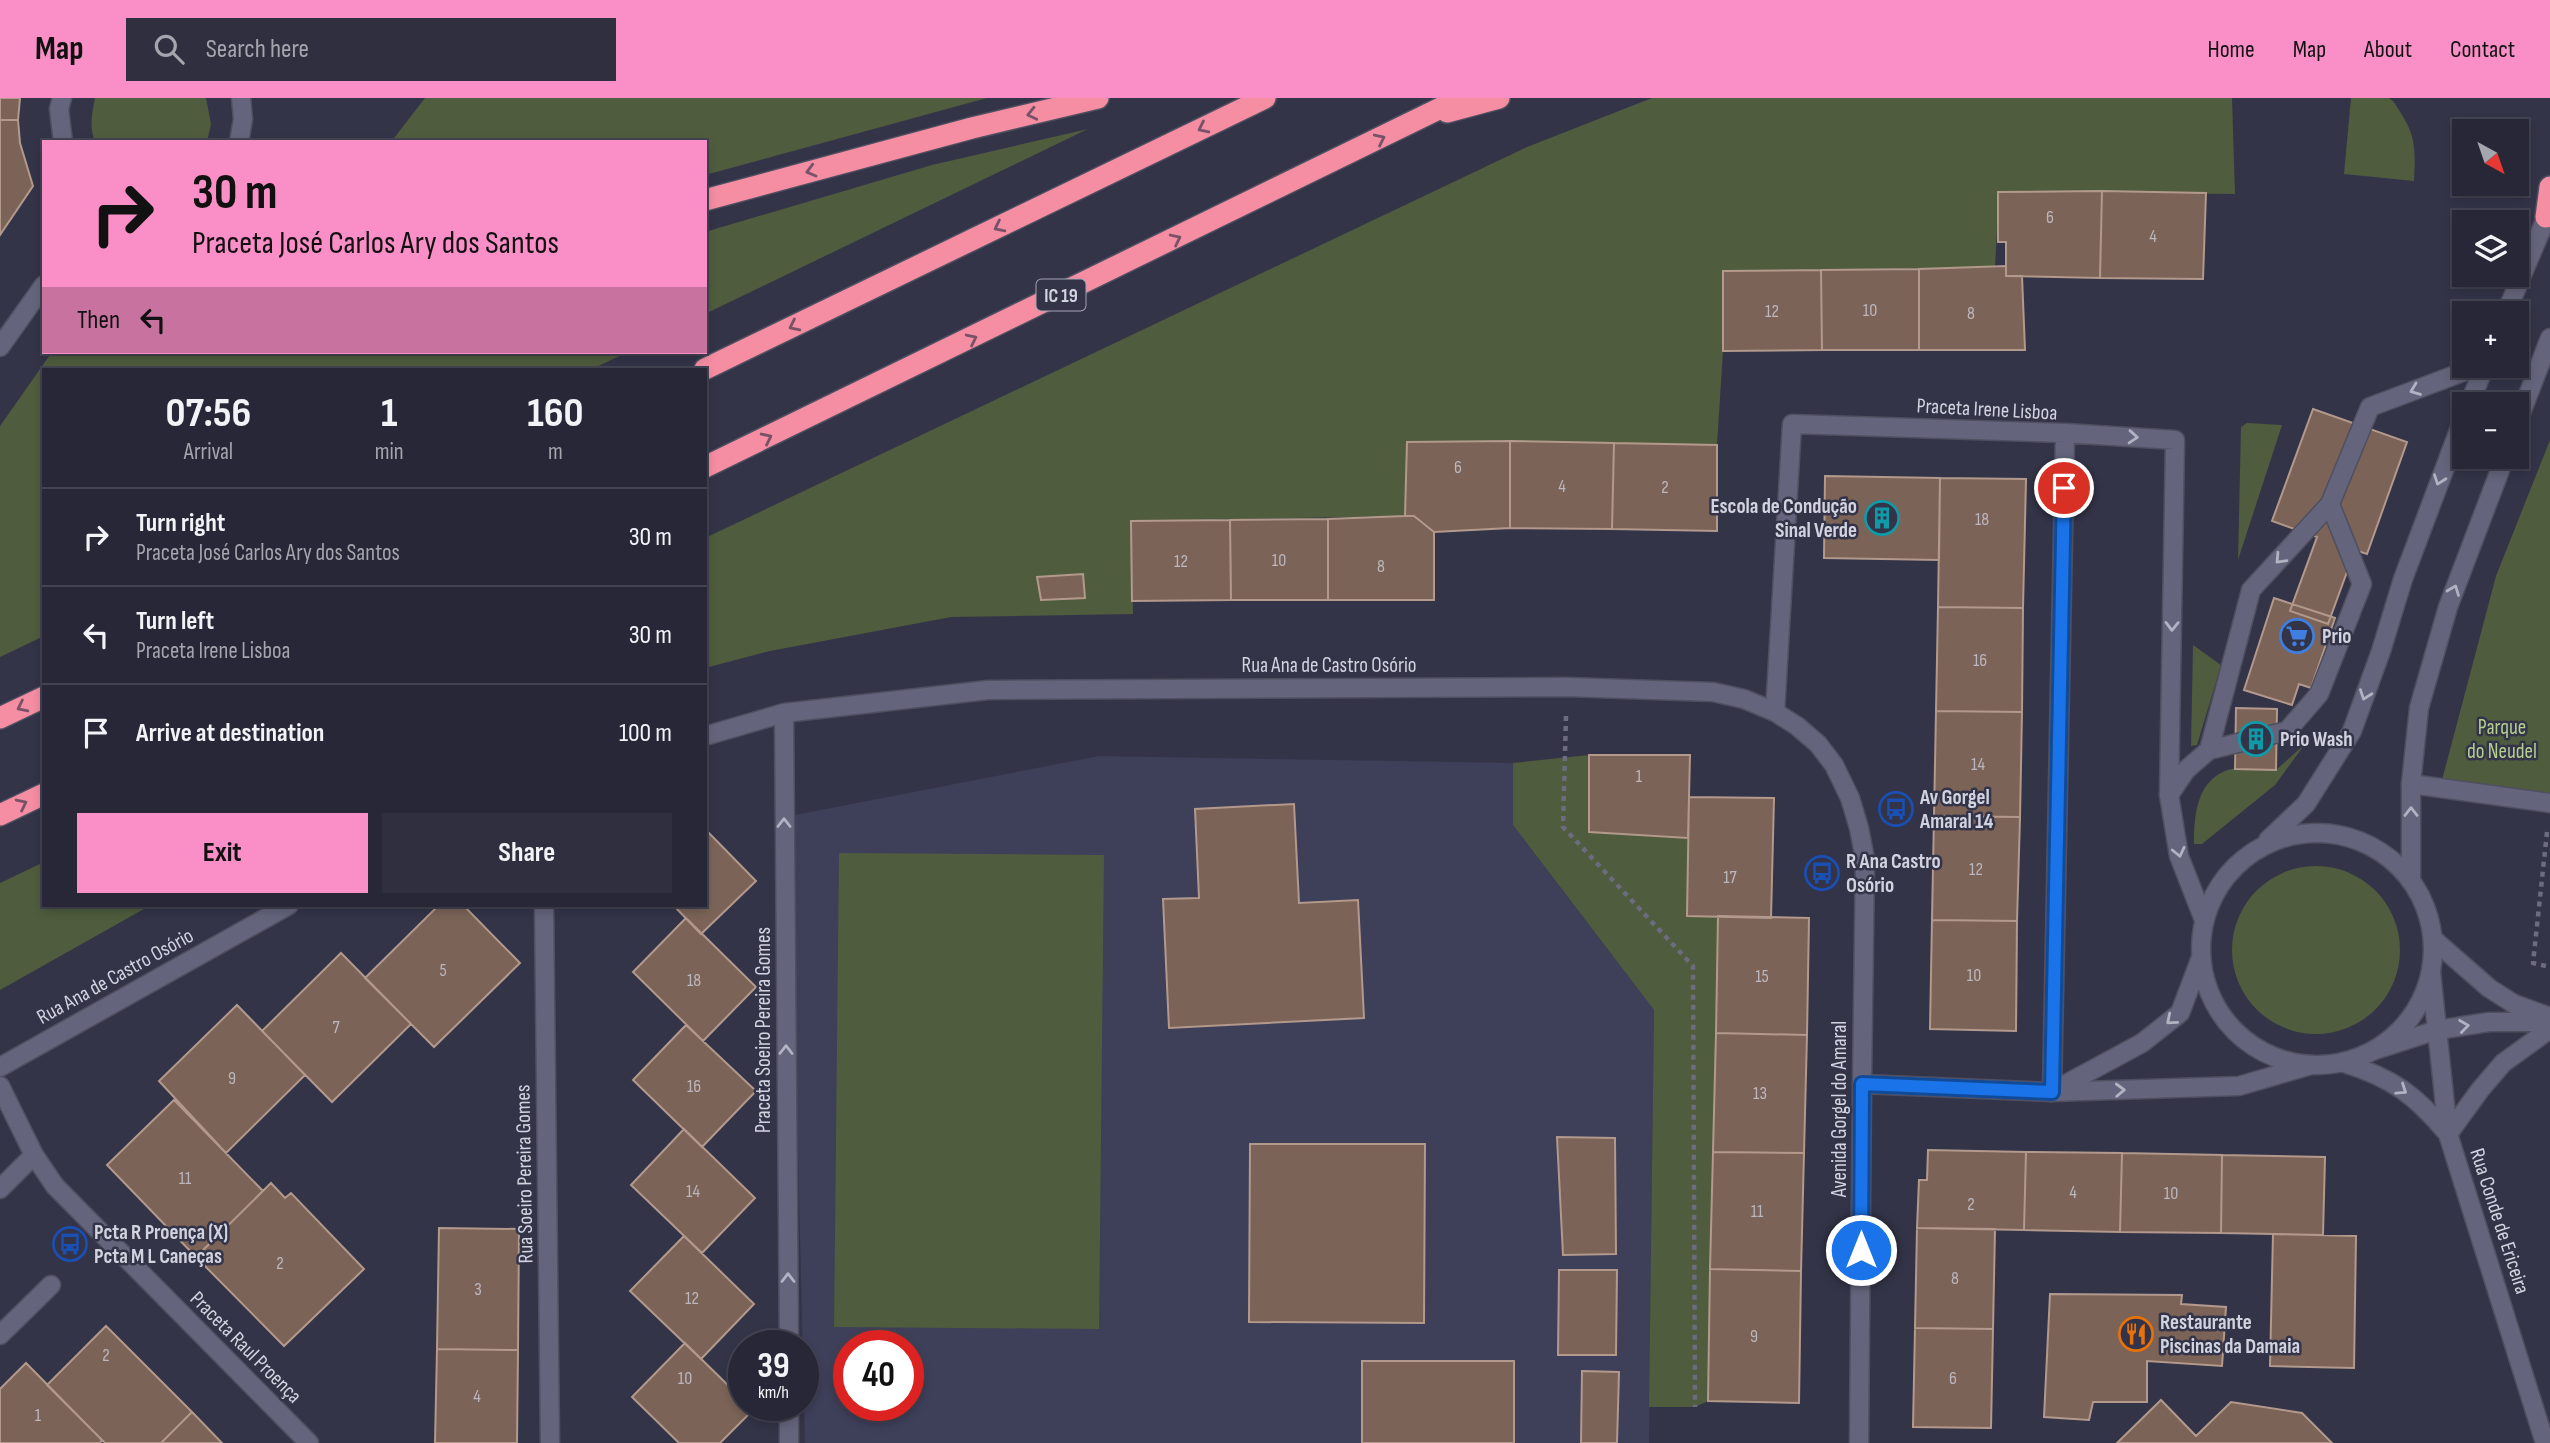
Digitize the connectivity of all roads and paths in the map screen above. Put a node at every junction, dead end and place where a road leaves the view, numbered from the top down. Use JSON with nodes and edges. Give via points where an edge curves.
{"nodes":[{"id":1,"x":62,"y":98,"type":"edge"},
{"id":2,"x":241,"y":98,"type":"edge"},
{"id":3,"x":1098,"y":98,"type":"edge"},
{"id":4,"x":1265,"y":98,"type":"edge"},
{"id":5,"x":1461,"y":98,"type":"edge"},
{"id":6,"x":1499,"y":98,"type":"edge"},
{"id":7,"x":1415,"y":121,"type":"junction"},
{"id":8,"x":63,"y":140,"type":"edge"},
{"id":9,"x":239,"y":140,"type":"edge"},
{"id":10,"x":2550,"y":187,"type":"edge"},
{"id":11,"x":707,"y":199,"type":"edge"},
{"id":12,"x":2548,"y":213,"type":"edge"},
{"id":13,"x":42,"y":284,"type":"edge"},
{"id":14,"x":2511,"y":301,"type":"edge"},
{"id":15,"x":2550,"y":338,"type":"edge"},
{"id":16,"x":0,"y":347,"type":"edge"},
{"id":17,"x":707,"y":368,"type":"edge"},
{"id":18,"x":2452,"y":376,"type":"edge"},
{"id":19,"x":2529,"y":392,"type":"edge"},
{"id":20,"x":2065,"y":433,"type":"junction"},
{"id":21,"x":2452,"y":449,"type":"edge"},
{"id":22,"x":707,"y":466,"type":"edge"},
{"id":23,"x":2500,"y":469,"type":"edge"},
{"id":24,"x":2330,"y":504,"type":"junction"},
{"id":25,"x":1567,"y":687,"type":"junction"},
{"id":26,"x":42,"y":698,"type":"edge"},
{"id":27,"x":1775,"y":712,"type":"junction"},
{"id":28,"x":783,"y":713,"type":"junction"},
{"id":29,"x":0,"y":718,"type":"edge"},
{"id":30,"x":707,"y":735,"type":"edge"},
{"id":31,"x":2209,"y":750,"type":"junction"},
{"id":32,"x":2412,"y":784,"type":"junction"},
{"id":33,"x":42,"y":795,"type":"edge"},
{"id":34,"x":2169,"y":795,"type":"junction"},
{"id":35,"x":2549,"y":811,"type":"edge"},
{"id":36,"x":0,"y":815,"type":"edge"},
{"id":37,"x":2258,"y":849,"type":"junction"},
{"id":38,"x":1865,"y":859,"type":"joint"},
{"id":39,"x":2411,"y":880,"type":"junction"},
{"id":40,"x":285,"y":907,"type":"edge"},
{"id":41,"x":544,"y":907,"type":"edge"},
{"id":42,"x":2204,"y":920,"type":"junction"},
{"id":43,"x":2433,"y":939,"type":"junction"},
{"id":44,"x":2200,"y":960,"type":"junction"},
{"id":45,"x":2550,"y":967,"type":"edge"},
{"id":46,"x":2431,"y":972,"type":"junction"},
{"id":47,"x":2550,"y":1020,"type":"edge"},
{"id":48,"x":2437,"y":1030,"type":"junction"},
{"id":49,"x":2550,"y":1030,"type":"edge"},
{"id":50,"x":2375,"y":1050,"type":"junction"},
{"id":51,"x":2344,"y":1063,"type":"junction"},
{"id":52,"x":2311,"y":1065,"type":"junction"},
{"id":53,"x":0,"y":1067,"type":"edge"},
{"id":54,"x":1862,"y":1084,"type":"junction"},
{"id":55,"x":0,"y":1086,"type":"edge"},
{"id":56,"x":2052,"y":1092,"type":"junction"},
{"id":57,"x":2448,"y":1134,"type":"junction"},
{"id":58,"x":34,"y":1156,"type":"junction"},
{"id":59,"x":0,"y":1189,"type":"edge"},
{"id":60,"x":51,"y":1285,"type":"dead end"},
{"id":61,"x":789,"y":1330,"type":"edge"},
{"id":62,"x":0,"y":1335,"type":"edge"},
{"id":63,"x":1695,"y":1407,"type":"dead end"},
{"id":64,"x":789,"y":1421,"type":"edge"},
{"id":65,"x":309,"y":1443,"type":"edge"},
{"id":66,"x":550,"y":1443,"type":"edge"},
{"id":67,"x":789,"y":1443,"type":"edge"},
{"id":68,"x":1859,"y":1443,"type":"edge"},
{"id":69,"x":2545,"y":1443,"type":"edge"}],
"edges":[{"from":1,"to":8,"type":"street"},
{"from":2,"to":9,"type":"street"},
{"from":3,"to":11,"type":"highway","one_way":true},
{"from":4,"to":17,"type":"highway","one_way":true},
{"from":5,"to":7,"type":"highway","number":"IC 19"},
{"from":6,"to":7,"type":"highway"},
{"from":22,"to":7,"type":"highway","number":"IC 19","one_way":true},
{"from":10,"to":12,"type":"highway"},
{"from":12,"to":14,"type":"street"},
{"from":13,"to":16,"type":"street"},
{"from":15,"to":19,"type":"street"},
{"from":18,"to":24,"type":"street","one_way":true,"via":[[2370,407]]},
{"from":20,"to":27,"type":"street","name":"Praceta Irene Lisboa","via":[[1792,424]]},
{"from":20,"to":34,"type":"street","one_way":true,"via":[[2175,440]]},
{"from":20,"to":56,"type":"street","name":"Praceta Irene Lisboa"},
{"from":21,"to":37,"type":"street","one_way":true,"via":[[2352,731],[2306,804]]},
{"from":32,"to":23,"type":"street","one_way":true,"via":[[2418,708],[2448,607]]},
{"from":24,"to":31,"type":"street","one_way":true,"via":[[2251,590]]},
{"from":24,"to":31,"type":"street","via":[[2362,584],[2319,694],[2287,731]]},
{"from":25,"to":27,"type":"street","name":"Rua Ana de Castro Osório","via":[[1713,692]]},
{"from":25,"to":28,"type":"street","name":"Rua Ana de Castro Osório","via":[[988,690]]},
{"from":25,"to":63,"type":"path","via":[[1563,827],[1693,966]]},
{"from":26,"to":29,"type":"highway","one_way":true},
{"from":27,"to":38,"type":"street","name":"Rua Ana de Castro Osório","via":[[1818,744],[1834,765],[1850,798]]},
{"from":28,"to":30,"type":"street","name":"Rua Ana de Castro Osório"},
{"from":61,"to":28,"type":"street","name":"Praceta Soeiro Pereira Gomes","one_way":true},
{"from":31,"to":34,"type":"street","via":[[2186,770]]},
{"from":32,"to":35,"type":"street"},
{"from":39,"to":32,"type":"street","one_way":true},
{"from":36,"to":33,"type":"highway","one_way":true},
{"from":34,"to":42,"type":"street","one_way":true,"via":[[2179,856]]},
{"from":35,"to":45,"type":"path","via":[[2533,963]]},
{"from":37,"to":39,"type":"street","via":[[2289,836],[2323,833],[2357,839],[2387,856]]},
{"from":37,"to":42,"type":"street","via":[[2215,891]]},
{"from":38,"to":54,"type":"street","name":"Avenida Gorgel do Amaral"},
{"from":39,"to":43,"type":"street","via":[[2426,909]]},
{"from":40,"to":53,"type":"street","name":"Rua Ana de Castro Osório"},
{"from":41,"to":66,"type":"street","name":"Rua Soeiro Pereira Gomes"},
{"from":42,"to":44,"type":"street"},
{"from":43,"to":46,"type":"street"},
{"from":43,"to":47,"type":"street","via":[[2489,988]]},
{"from":44,"to":52,"type":"street","via":[[2208,992],[2225,1021],[2249,1044],[2278,1059]]},
{"from":44,"to":56,"type":"street","one_way":true,"via":[[2180,1013],[2142,1043]]},
{"from":46,"to":48,"type":"street","name":"Rua Conde de Ericeira"},
{"from":46,"to":50,"type":"street","via":[[2421,1002],[2401,1029]]},
{"from":48,"to":47,"type":"street","one_way":true},
{"from":48,"to":50,"type":"street"},
{"from":48,"to":57,"type":"street","name":"Rua Conde de Ericeira"},
{"from":49,"to":57,"type":"street","name":"Rua Conde de Ericeira","via":[[2503,1063]]},
{"from":50,"to":51,"type":"street"},
{"from":51,"to":52,"type":"street"},
{"from":51,"to":57,"type":"street","name":"Rua Conde de Ericeira","one_way":true,"via":[[2375,1072],[2397,1086],[2423,1104]]},
{"from":56,"to":52,"type":"street","one_way":true,"via":[[2239,1086]]},
{"from":54,"to":56,"type":"street"},
{"from":54,"to":68,"type":"street","name":"Avenida Gorgel do Amaral"},
{"from":55,"to":58,"type":"street","name":"Praceta Raul Proença"},
{"from":57,"to":69,"type":"street","name":"Rua Conde de Ericeira"},
{"from":58,"to":59,"type":"street"},
{"from":58,"to":65,"type":"street","name":"Praceta Raul Proença","via":[[73,1205]]},
{"from":60,"to":62,"type":"street"},
{"from":64,"to":67,"type":"street"}]}
